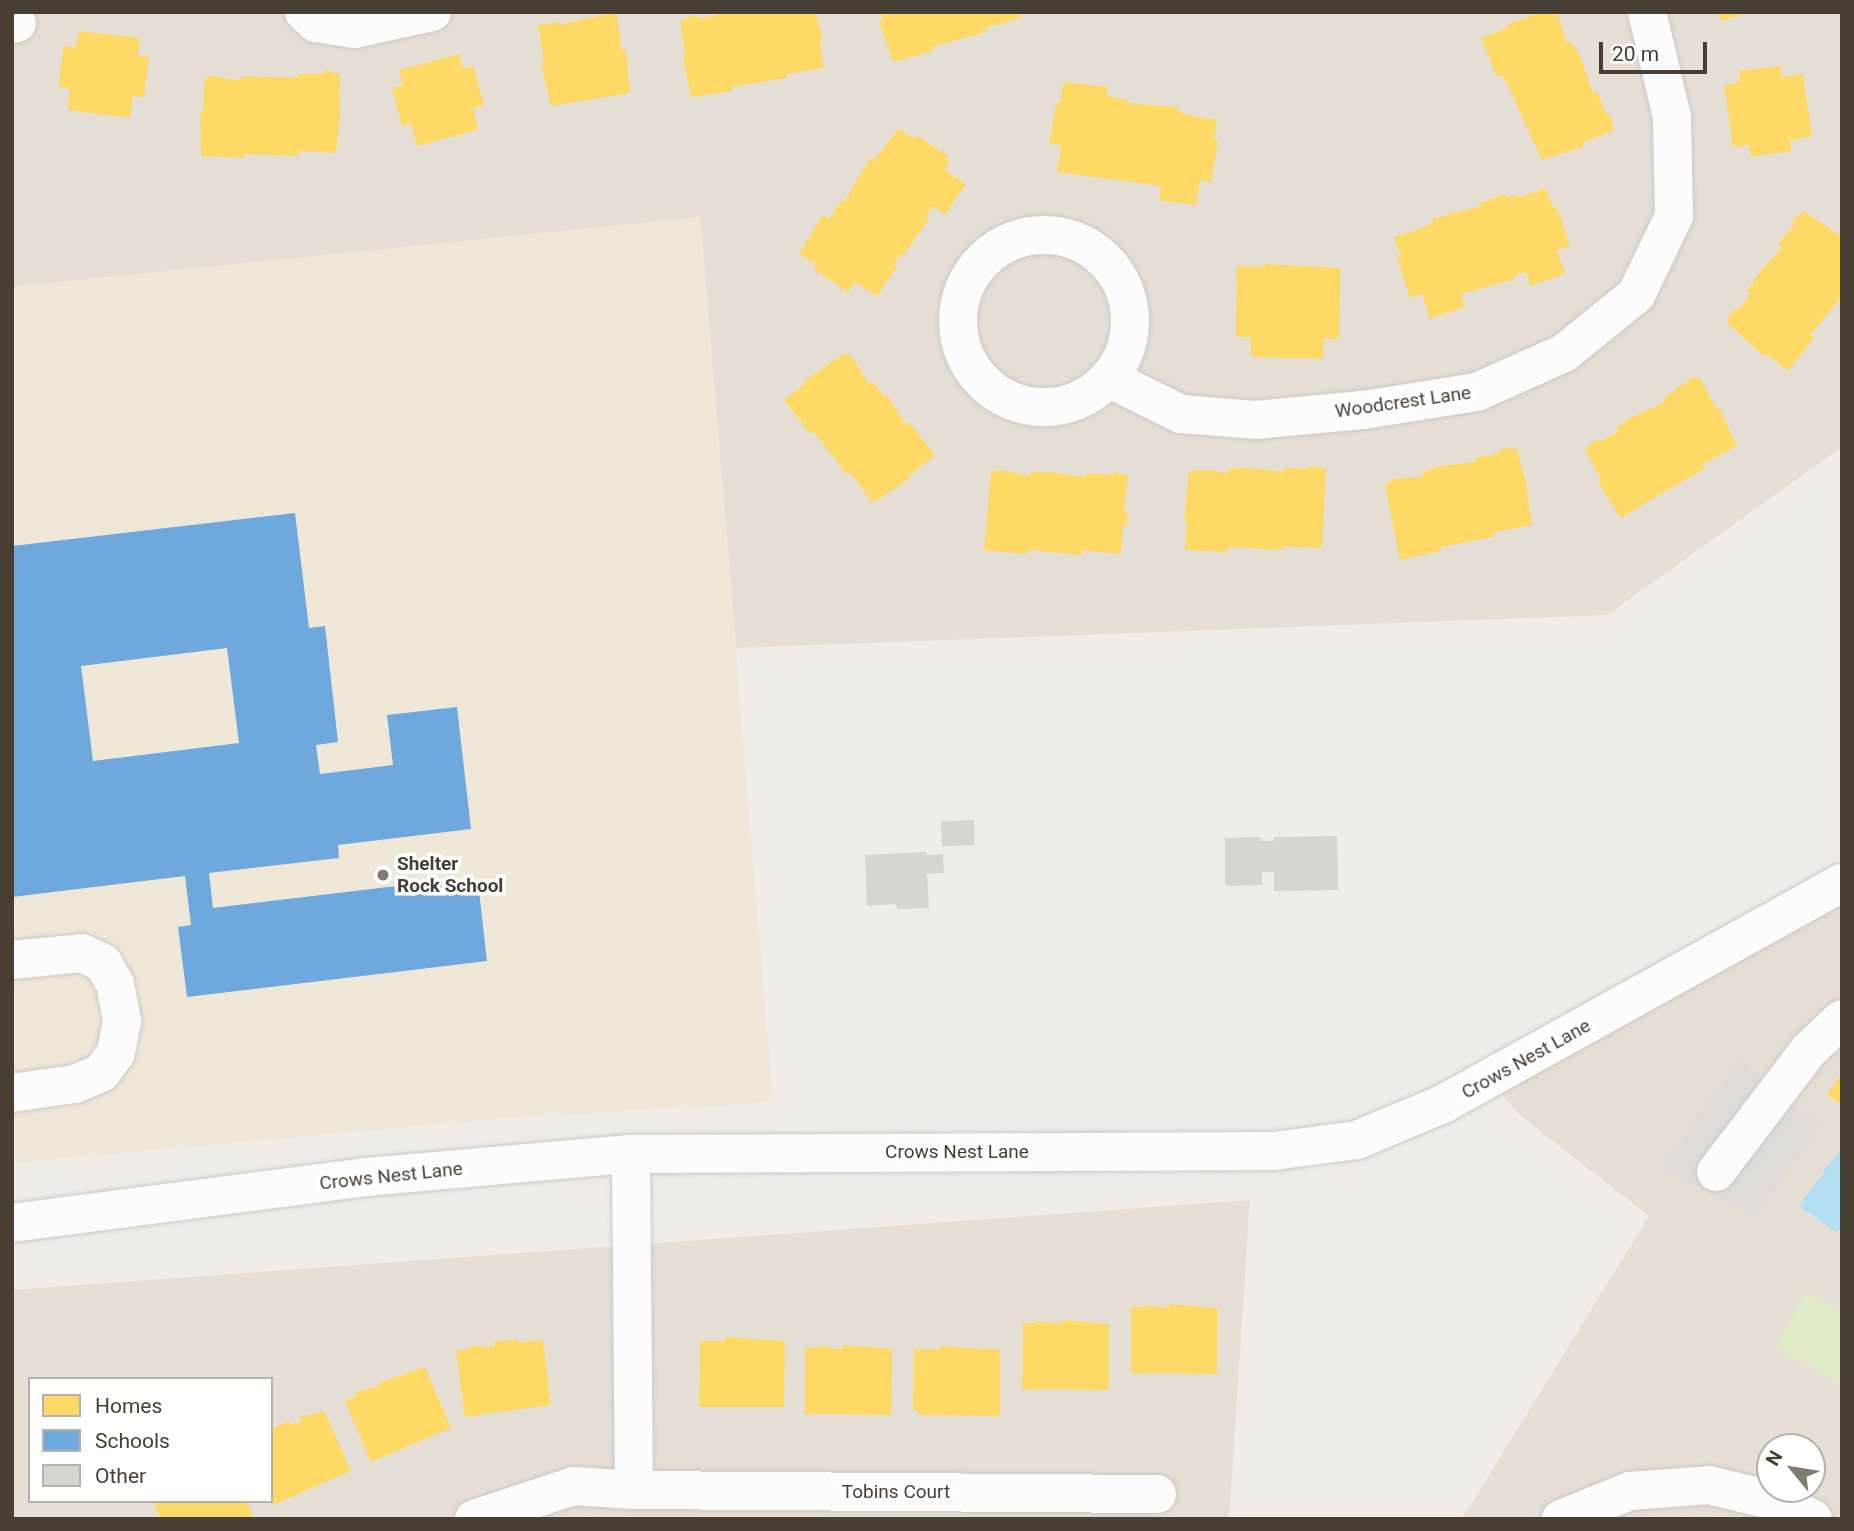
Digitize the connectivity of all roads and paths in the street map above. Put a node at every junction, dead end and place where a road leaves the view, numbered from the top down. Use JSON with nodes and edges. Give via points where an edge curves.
{"nodes":[{"id":1,"x":304,"y":12,"type":"edge"},
{"id":2,"x":432,"y":12,"type":"edge"},
{"id":3,"x":1647,"y":12,"type":"edge"},
{"id":4,"x":1108,"y":378,"type":"junction"},
{"id":5,"x":1842,"y":883,"type":"edge"},
{"id":6,"x":12,"y":960,"type":"edge"},
{"id":7,"x":1842,"y":1019,"type":"edge"},
{"id":8,"x":12,"y":1093,"type":"edge"},
{"id":9,"x":631,"y":1154,"type":"junction"},
{"id":10,"x":1716,"y":1172,"type":"dead end"},
{"id":11,"x":12,"y":1223,"type":"edge"},
{"id":12,"x":634,"y":1490,"type":"junction"},
{"id":13,"x":1157,"y":1494,"type":"dead end"},
{"id":14,"x":474,"y":1519,"type":"edge"},
{"id":15,"x":1561,"y":1519,"type":"edge"},
{"id":16,"x":1813,"y":1519,"type":"edge"}],
"edges":[{"from":1,"to":2,"type":"street","via":[[316,23],[355,29]]},
{"from":3,"to":4,"type":"street","name":"Woodcrest Lane","via":[[1672,117],[1674,216],[1636,295],[1564,353],[1478,392],[1363,410],[1255,420],[1181,414]]},
{"from":4,"to":4,"type":"street","via":[[1129,338],[1130,308],[1118,276],[1098,253],[1073,240],[1043,234],[1023,237],[983,260],[962,295],[959,336],[966,359],[984,383],[1014,402],[1043,407],[1061,406],[1089,395]]},
{"from":5,"to":9,"type":"street","name":"Crows Nest Lane","via":[[1443,1104],[1357,1140],[1274,1151]]},
{"from":6,"to":8,"type":"street","via":[[82,953],[103,962],[115,984],[122,1021],[116,1053],[101,1073],[75,1084]]},
{"from":7,"to":10,"type":"street","via":[[1809,1050]]},
{"from":9,"to":11,"type":"street","name":"Crows Nest Lane","via":[[366,1177]]},
{"from":9,"to":12,"type":"street"},
{"from":12,"to":13,"type":"street","name":"Tobins Court"},
{"from":12,"to":14,"type":"street","name":"Tobins Court","via":[[573,1486]]},
{"from":15,"to":16,"type":"street","via":[[1630,1491],[1709,1485],[1783,1503]]}]}
